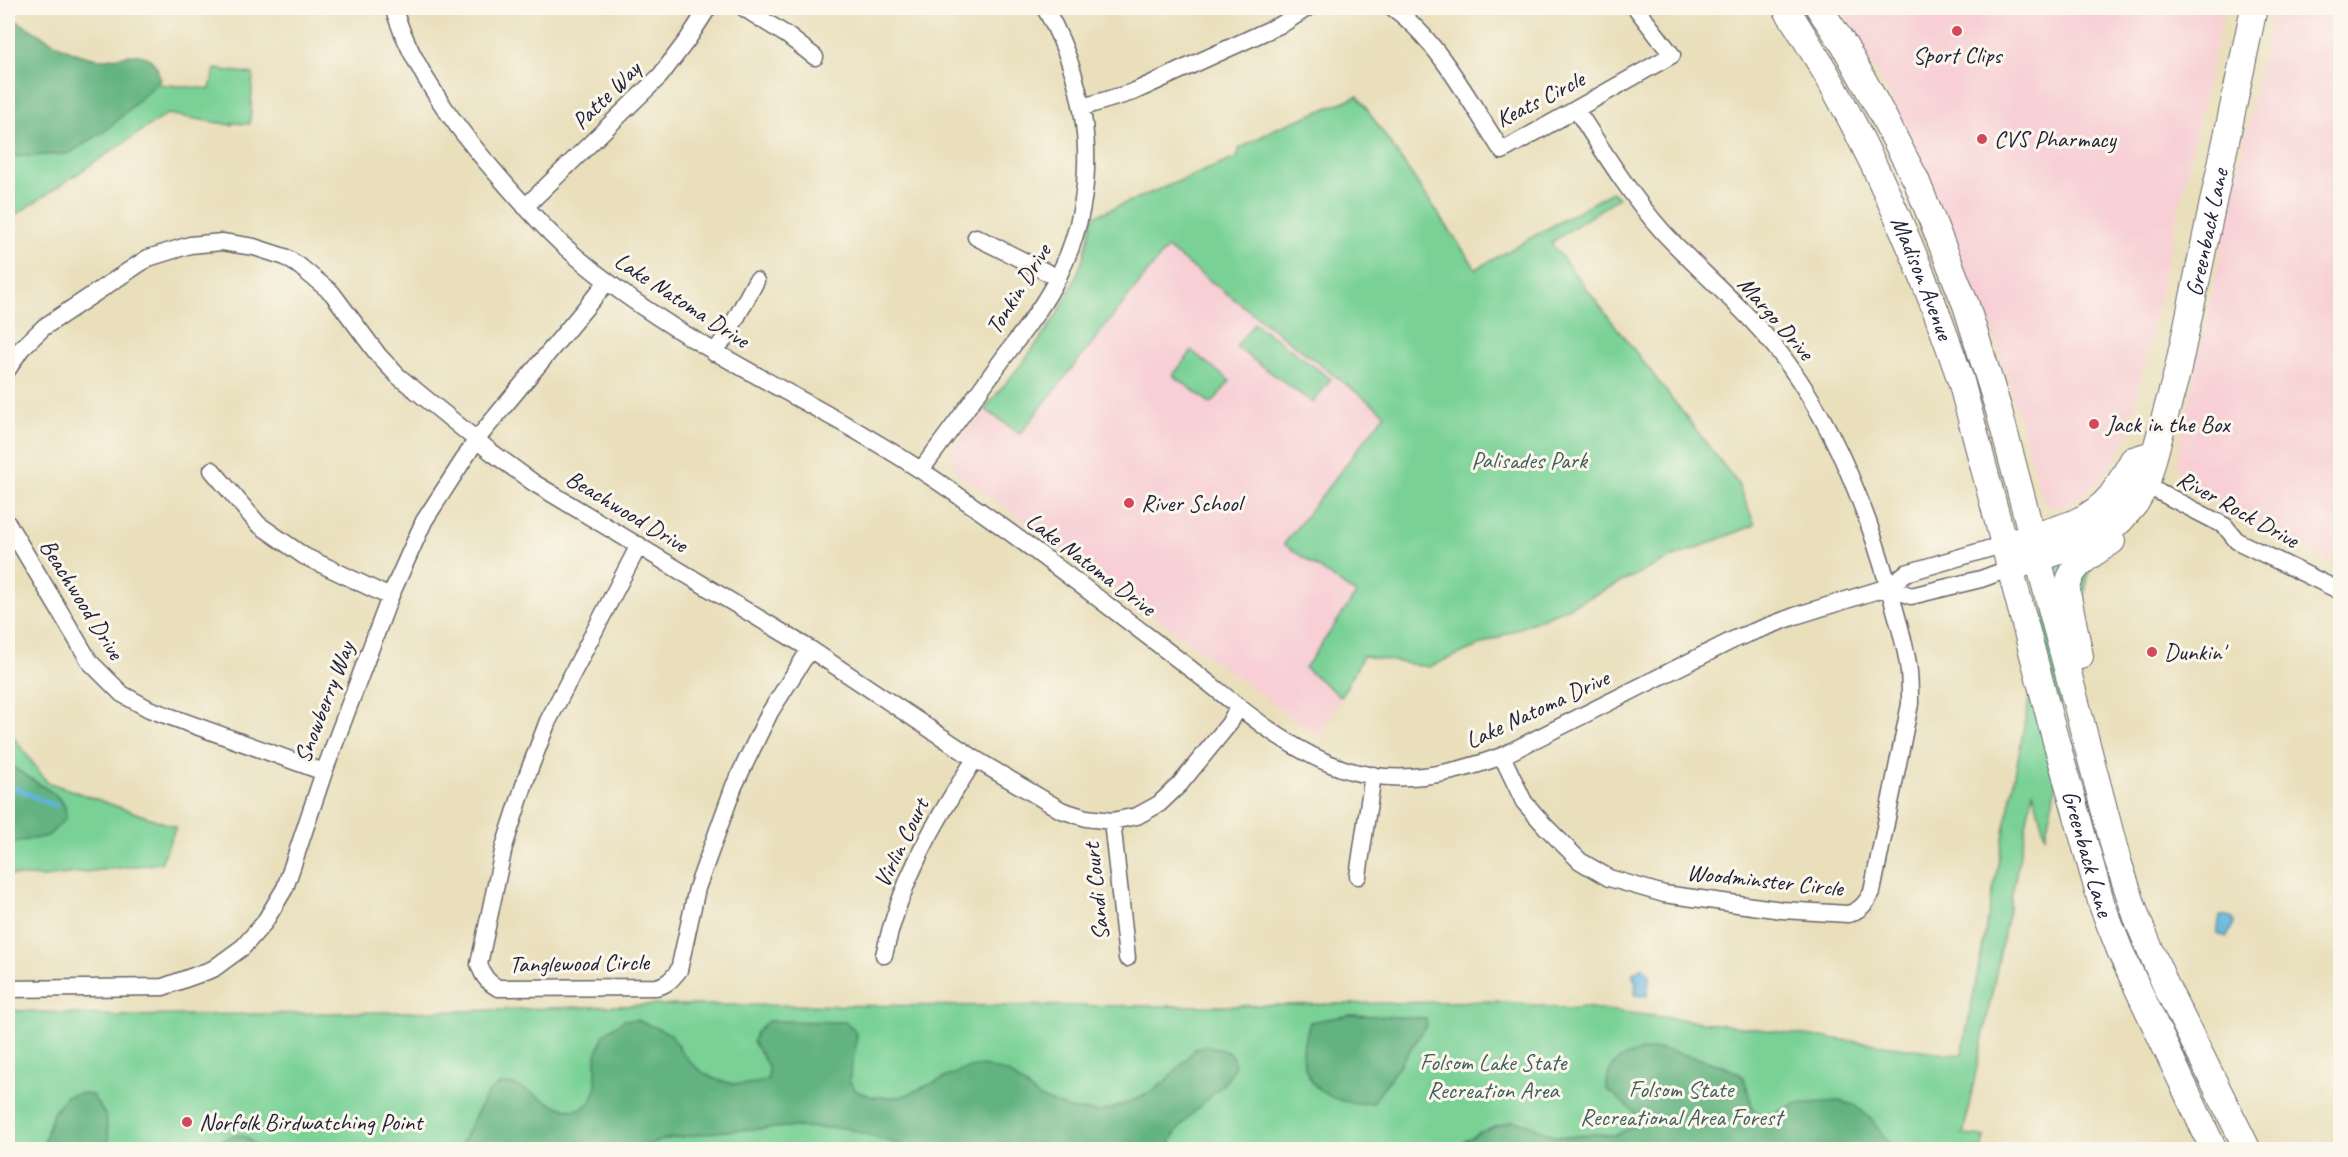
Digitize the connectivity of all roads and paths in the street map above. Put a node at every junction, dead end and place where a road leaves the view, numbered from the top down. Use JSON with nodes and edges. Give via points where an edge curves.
{"nodes":[{"id":1,"x":393,"y":8,"type":"edge"},
{"id":2,"x":708,"y":8,"type":"edge"},
{"id":3,"x":744,"y":8,"type":"edge"},
{"id":4,"x":1045,"y":8,"type":"edge"},
{"id":5,"x":1306,"y":8,"type":"edge"},
{"id":6,"x":1393,"y":8,"type":"edge"},
{"id":7,"x":1636,"y":8,"type":"edge"},
{"id":8,"x":1786,"y":8,"type":"edge"},
{"id":9,"x":1819,"y":8,"type":"edge"},
{"id":10,"x":2254,"y":8,"type":"edge"},
{"id":11,"x":815,"y":57,"type":"dead end"},
{"id":12,"x":1083,"y":107,"type":"junction"},
{"id":13,"x":1576,"y":109,"type":"junction"},
{"id":14,"x":525,"y":207,"type":"junction"},
{"id":15,"x":976,"y":237,"type":"dead end"},
{"id":16,"x":1058,"y":278,"type":"junction"},
{"id":17,"x":756,"y":281,"type":"dead end"},
{"id":18,"x":607,"y":282,"type":"junction"},
{"id":19,"x":714,"y":352,"type":"junction"},
{"id":20,"x":8,"y":369,"type":"edge"},
{"id":21,"x":477,"y":439,"type":"junction"},
{"id":22,"x":2153,"y":454,"type":"junction"},
{"id":23,"x":212,"y":470,"type":"dead end"},
{"id":24,"x":921,"y":470,"type":"junction"},
{"id":25,"x":2140,"y":495,"type":"junction"},
{"id":26,"x":2110,"y":497,"type":"junction"},
{"id":27,"x":8,"y":524,"type":"edge"},
{"id":28,"x":2005,"y":544,"type":"junction"},
{"id":29,"x":639,"y":545,"type":"junction"},
{"id":30,"x":2036,"y":547,"type":"junction"},
{"id":31,"x":2011,"y":568,"type":"junction"},
{"id":32,"x":2338,"y":586,"type":"edge"},
{"id":33,"x":1888,"y":587,"type":"junction"},
{"id":34,"x":390,"y":597,"type":"junction"},
{"id":35,"x":810,"y":648,"type":"junction"},
{"id":36,"x":1238,"y":708,"type":"junction"},
{"id":37,"x":2078,"y":713,"type":"junction"},
{"id":38,"x":1502,"y":756,"type":"junction"},
{"id":39,"x":975,"y":759,"type":"junction"},
{"id":40,"x":324,"y":772,"type":"junction"},
{"id":41,"x":1373,"y":775,"type":"junction"},
{"id":42,"x":1112,"y":821,"type":"junction"},
{"id":43,"x":1358,"y":876,"type":"dead end"},
{"id":44,"x":884,"y":955,"type":"dead end"},
{"id":45,"x":1127,"y":958,"type":"dead end"},
{"id":46,"x":8,"y":989,"type":"edge"},
{"id":47,"x":2214,"y":1149,"type":"edge"},
{"id":48,"x":2248,"y":1149,"type":"edge"}],
"edges":[{"from":1,"to":14,"type":"street","name":"Lake Natoma Drive","via":[[428,85],[468,141]]},
{"from":2,"to":14,"type":"street","name":"Patte Way","via":[[660,76]]},
{"from":3,"to":11,"type":"street"},
{"from":4,"to":12,"type":"street","name":"Tonkin Drive","via":[[1065,47]]},
{"from":5,"to":12,"type":"street","via":[[1284,24],[1133,92]]},
{"from":6,"to":13,"type":"street","name":"Keats Circle","via":[[1432,45],[1502,151]]},
{"from":7,"to":13,"type":"street","name":"Keats Circle","via":[[1672,56]]},
{"from":8,"to":28,"type":"main road","name":"Madison Avenue","via":[[1830,80],[1909,242],[1961,381]]},
{"from":9,"to":30,"type":"main road","name":"Madison Avenue","via":[[1844,45],[1916,180],[1989,374]]},
{"from":10,"to":22,"type":"main road","name":"Greenback Lane","via":[[2177,373]]},
{"from":12,"to":16,"type":"street","name":"Tonkin Drive","via":[[1088,150],[1085,195],[1073,245]]},
{"from":13,"to":33,"type":"street","name":"Margo Drive","via":[[1662,231],[1761,332],[1810,399],[1837,449]]},
{"from":14,"to":18,"type":"street","name":"Lake Natoma Drive"},
{"from":15,"to":16,"type":"street"},
{"from":16,"to":24,"type":"street","name":"Tonkin Drive"},
{"from":17,"to":19,"type":"street"},
{"from":18,"to":19,"type":"street","name":"Lake Natoma Drive","via":[[659,320]]},
{"from":18,"to":21,"type":"street","name":"Snowberry Way"},
{"from":19,"to":24,"type":"street","name":"Lake Natoma Drive"},
{"from":20,"to":21,"type":"street","name":"Beachwood Drive","via":[[21,349],[44,327],[148,258],[206,242],[238,244],[285,257],[312,274],[332,293],[398,376]]},
{"from":21,"to":29,"type":"street","name":"Beachwood Drive","via":[[567,504]]},
{"from":21,"to":34,"type":"street","name":"Snowberry Way","via":[[424,521]]},
{"from":22,"to":25,"type":"main road","name":"Greenback Lane"},
{"from":22,"to":26,"type":"main road","via":[[2133,460]]},
{"from":23,"to":34,"type":"street","via":[[258,524],[303,556]]},
{"from":24,"to":36,"type":"street","name":"Lake Natoma Drive","via":[[1002,527]]},
{"from":25,"to":26,"type":"street","name":"River Rock Drive"},
{"from":25,"to":30,"type":"main road","via":[[2120,521],[2101,533],[2057,553]]},
{"from":25,"to":32,"type":"street","name":"River Rock Drive","via":[[2224,526],[2237,541]]},
{"from":25,"to":37,"type":"main road","name":"Greenback Lane","via":[[2116,539],[2075,567],[2067,584],[2080,651]]},
{"from":26,"to":30,"type":"main road","via":[[2087,517]]},
{"from":27,"to":40,"type":"street","name":"Beachwood Drive","via":[[90,662],[122,694],[149,709]]},
{"from":28,"to":30,"type":"main road"},
{"from":28,"to":31,"type":"main road","name":"Madison Avenue"},
{"from":28,"to":33,"type":"street","name":"Lake Natoma Drive","via":[[1906,573]]},
{"from":29,"to":35,"type":"street","name":"Beachwood Drive"},
{"from":29,"to":35,"type":"street","name":"Tanglewood Circle","via":[[548,721],[528,773],[504,847],[479,964],[488,982],[498,988],[656,987],[669,983],[679,970],[697,888],[734,786],[770,712]]},
{"from":30,"to":31,"type":"main road"},
{"from":30,"to":37,"type":"main road","name":"Greenback Lane"},
{"from":31,"to":33,"type":"street","via":[[1911,596]]},
{"from":31,"to":47,"type":"main road","name":"Greenback Lane","via":[[2102,905],[2121,954]]},
{"from":33,"to":38,"type":"street","name":"Lake Natoma Drive","via":[[1737,638]]},
{"from":33,"to":38,"type":"street","name":"Woodminster Circle","via":[[1909,672],[1910,704],[1872,892],[1857,911],[1837,913],[1664,894],[1609,878],[1580,861],[1531,811]]},
{"from":34,"to":40,"type":"street","name":"Snowberry Way"},
{"from":35,"to":39,"type":"street","name":"Beachwood Drive"},
{"from":36,"to":41,"type":"street","name":"Lake Natoma Drive","via":[[1321,760]]},
{"from":36,"to":42,"type":"street","name":"Beachwood Drive","via":[[1180,784],[1159,804],[1137,816]]},
{"from":37,"to":48,"type":"main road","name":"Greenback Lane","via":[[2138,921],[2166,986]]},
{"from":38,"to":41,"type":"street","name":"Lake Natoma Drive","via":[[1459,771],[1422,777]]},
{"from":39,"to":42,"type":"street","name":"Beachwood Drive","via":[[1061,810]]},
{"from":39,"to":44,"type":"street","name":"Virlin Court","via":[[934,824],[904,886]]},
{"from":40,"to":46,"type":"street","name":"Snowberry Way","via":[[285,888],[264,923],[243,947],[213,969],[163,987]]},
{"from":41,"to":43,"type":"street"},
{"from":42,"to":45,"type":"street","name":"Sandi Court"}]}
